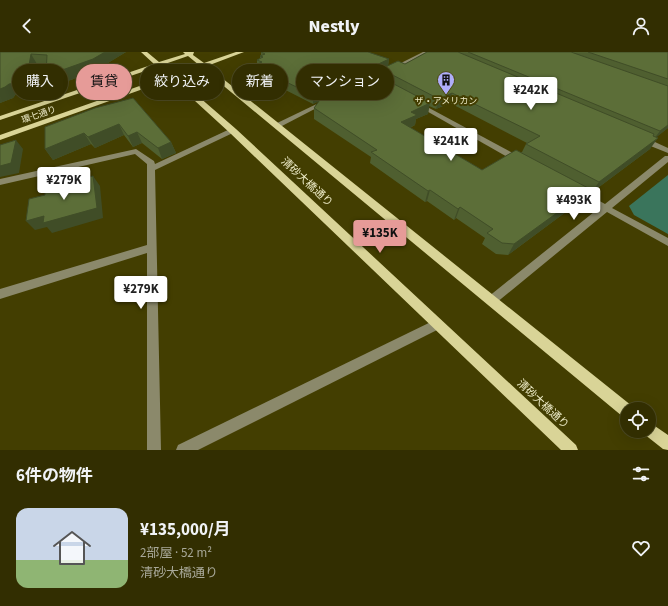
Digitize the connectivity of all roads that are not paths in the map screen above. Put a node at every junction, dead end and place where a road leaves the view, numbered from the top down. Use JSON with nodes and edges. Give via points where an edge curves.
{"nodes":[{"id":1,"x":144,"y":52,"type":"edge"},
{"id":2,"x":196,"y":52,"type":"edge"},
{"id":3,"x":241,"y":52,"type":"edge"},
{"id":4,"x":427,"y":52,"type":"edge"},
{"id":5,"x":187,"y":53,"type":"edge"},
{"id":6,"x":157,"y":64,"type":"edge"},
{"id":7,"x":160,"y":64,"type":"edge"},
{"id":8,"x":201,"y":64,"type":"edge"},
{"id":9,"x":208,"y":64,"type":"edge"},
{"id":10,"x":394,"y":68,"type":"edge"},
{"id":11,"x":140,"y":71,"type":"edge"},
{"id":12,"x":224,"y":83,"type":"edge"},
{"id":13,"x":140,"y":88,"type":"edge"},
{"id":14,"x":198,"y":100,"type":"edge"},
{"id":15,"x":330,"y":100,"type":"edge"},
{"id":16,"x":411,"y":100,"type":"edge"},
{"id":17,"x":0,"y":118,"type":"edge"},
{"id":18,"x":277,"y":125,"type":"junction"},
{"id":19,"x":233,"y":131,"type":"junction"},
{"id":20,"x":631,"y":135,"type":"edge"},
{"id":21,"x":0,"y":138,"type":"edge"},
{"id":22,"x":668,"y":151,"type":"edge"},
{"id":23,"x":668,"y":158,"type":"edge"},
{"id":24,"x":527,"y":164,"type":"edge"},
{"id":25,"x":151,"y":169,"type":"junction"},
{"id":26,"x":0,"y":182,"type":"edge"},
{"id":27,"x":568,"y":187,"type":"edge"},
{"id":28,"x":607,"y":208,"type":"junction"},
{"id":29,"x":668,"y":242,"type":"edge"},
{"id":30,"x":151,"y":248,"type":"junction"},
{"id":31,"x":0,"y":294,"type":"edge"},
{"id":32,"x":492,"y":300,"type":"junction"},
{"id":33,"x":437,"y":324,"type":"junction"},
{"id":34,"x":620,"y":405,"type":"edge"},
{"id":35,"x":656,"y":435,"type":"edge"},
{"id":36,"x":668,"y":444,"type":"edge"},
{"id":37,"x":154,"y":450,"type":"edge"},
{"id":38,"x":183,"y":450,"type":"edge"},
{"id":39,"x":571,"y":450,"type":"edge"}],
"edges":[{"from":1,"to":6,"type":"main road","name":"清砂大橋通り"},
{"from":2,"to":5,"type":"main road","name":"環七通り"},
{"from":3,"to":9,"type":"main road","name":"環七通り"},
{"from":4,"to":10,"type":"street"},
{"from":5,"to":7,"type":"main road","name":"環七通り"},
{"from":5,"to":8,"type":"main road","name":"清砂大橋通り"},
{"from":11,"to":17,"type":"main road","name":"環七通り"},
{"from":12,"to":18,"type":"main road","name":"清砂大橋通り"},
{"from":13,"to":21,"type":"main road","name":"環七通り"},
{"from":14,"to":19,"type":"main road","name":"清砂大橋通り"},
{"from":15,"to":18,"type":"street"},
{"from":16,"to":24,"type":"street"},
{"from":18,"to":32,"type":"main road","name":"清砂大橋通り"},
{"from":19,"to":25,"type":"street"},
{"from":19,"to":33,"type":"main road","name":"清砂大橋通り"},
{"from":20,"to":22,"type":"street"},
{"from":23,"to":28,"type":"street"},
{"from":25,"to":26,"type":"street","via":[[151,162],[136,151]]},
{"from":25,"to":30,"type":"street"},
{"from":27,"to":28,"type":"street"},
{"from":28,"to":29,"type":"street"},
{"from":28,"to":32,"type":"street"},
{"from":30,"to":31,"type":"street"},
{"from":30,"to":37,"type":"street"},
{"from":32,"to":34,"type":"main road","name":"清砂大橋通り"},
{"from":33,"to":38,"type":"street"},
{"from":33,"to":39,"type":"main road","name":"清砂大橋通り"},
{"from":35,"to":36,"type":"main road"}]}
